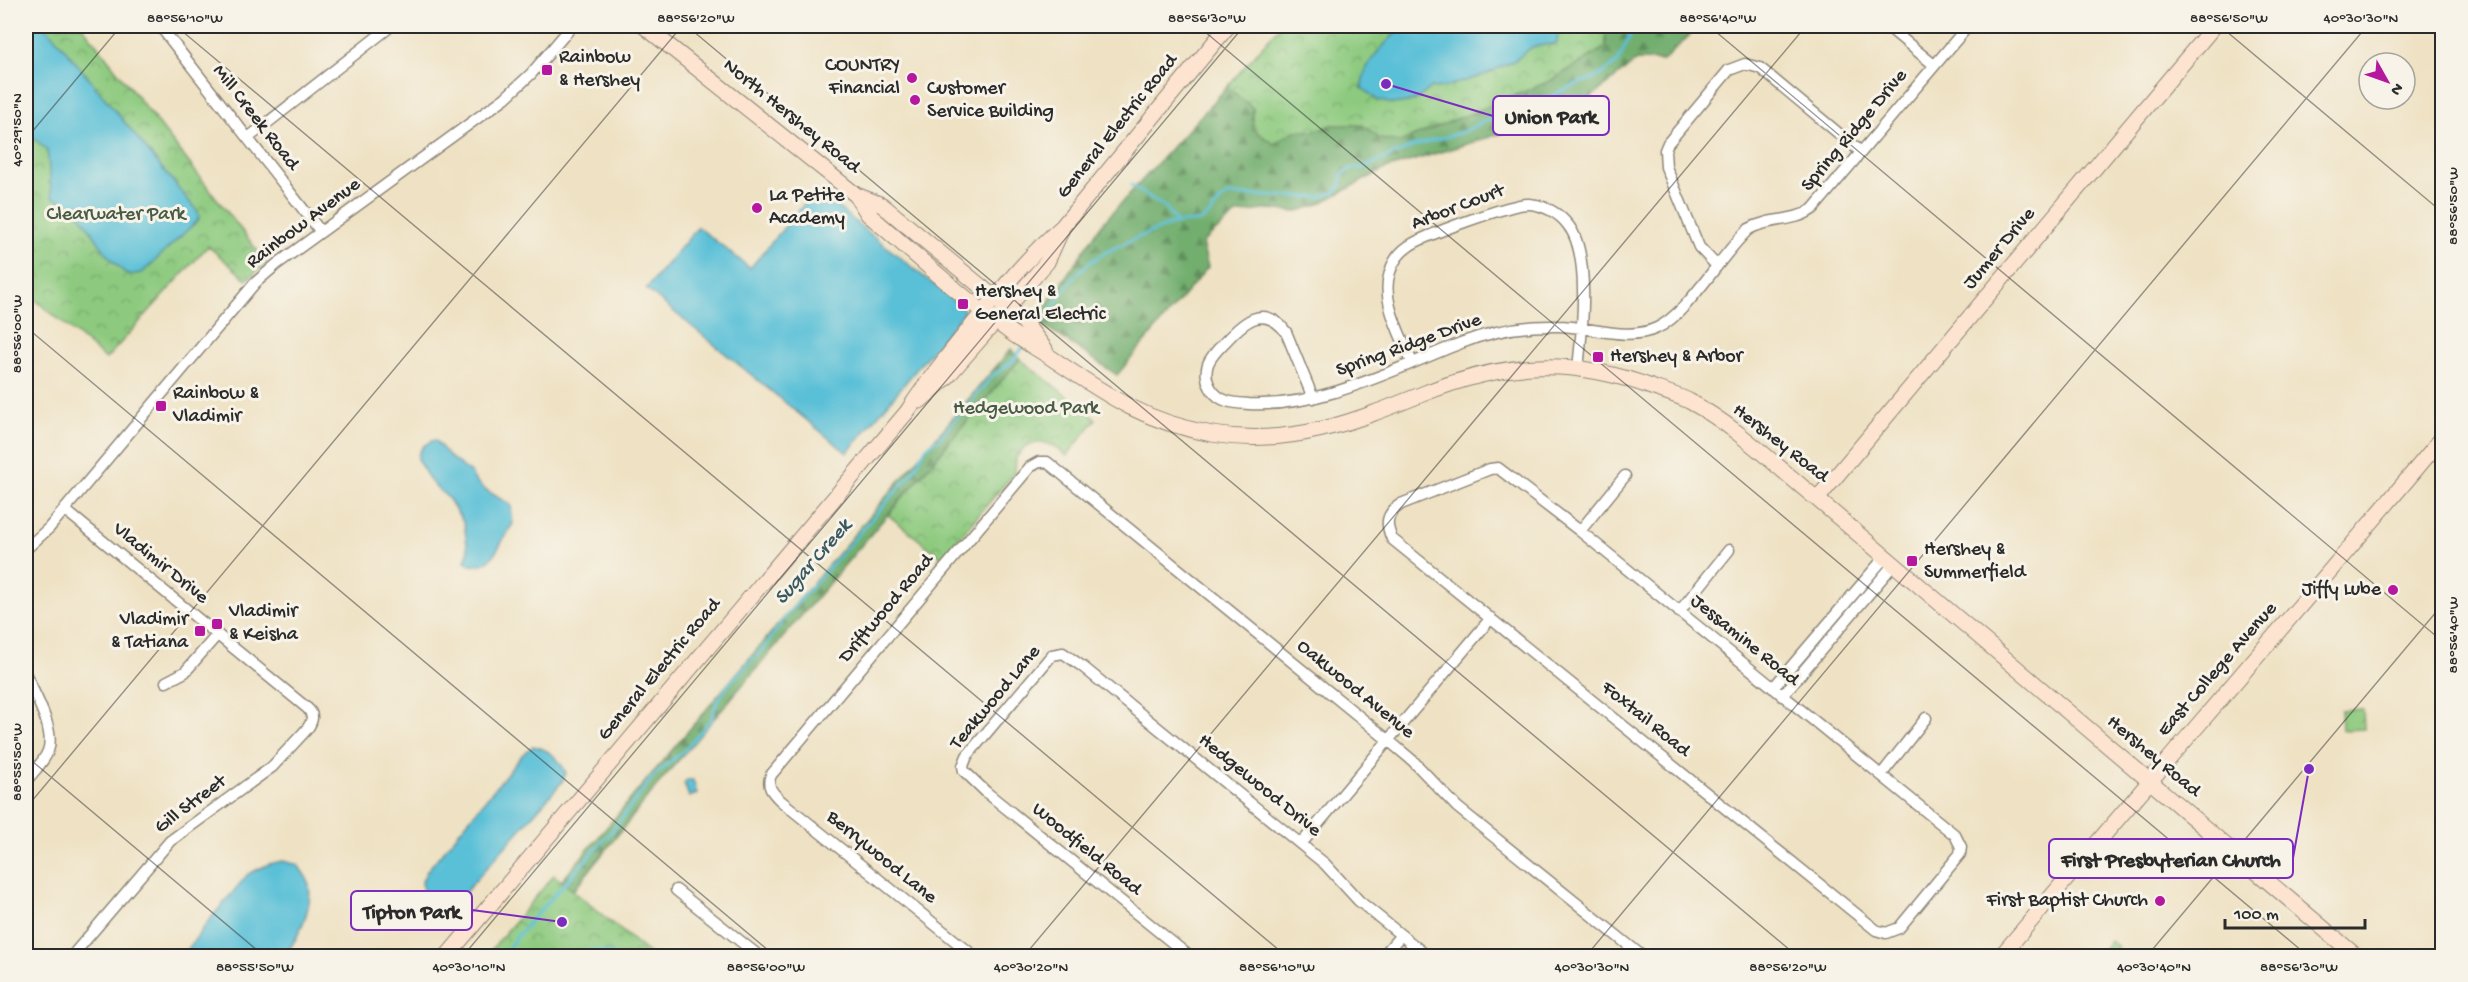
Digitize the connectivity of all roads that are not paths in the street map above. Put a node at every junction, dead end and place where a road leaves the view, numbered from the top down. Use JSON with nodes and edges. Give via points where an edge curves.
{"nodes":[{"id":1,"x":392,"y":26,"type":"edge"},
{"id":2,"x":572,"y":26,"type":"edge"},
{"id":3,"x":644,"y":26,"type":"edge"},
{"id":4,"x":1228,"y":26,"type":"edge"},
{"id":5,"x":1887,"y":26,"type":"edge"},
{"id":6,"x":1968,"y":26,"type":"edge"},
{"id":7,"x":2214,"y":26,"type":"edge"},
{"id":8,"x":166,"y":27,"type":"edge"},
{"id":9,"x":1934,"y":65,"type":"junction"},
{"id":10,"x":248,"y":138,"type":"junction"},
{"id":11,"x":1861,"y":152,"type":"junction"},
{"id":12,"x":856,"y":195,"type":"junction"},
{"id":13,"x":1062,"y":227,"type":"junction"},
{"id":14,"x":321,"y":232,"type":"junction"},
{"id":15,"x":1717,"y":266,"type":"junction"},
{"id":16,"x":995,"y":298,"type":"junction"},
{"id":17,"x":1008,"y":309,"type":"junction"},
{"id":18,"x":984,"y":311,"type":"junction"},
{"id":19,"x":996,"y":321,"type":"junction"},
{"id":20,"x":1582,"y":327,"type":"junction"},
{"id":21,"x":1053,"y":359,"type":"junction"},
{"id":22,"x":1412,"y":363,"type":"junction"},
{"id":23,"x":1578,"y":368,"type":"junction"},
{"id":24,"x":1313,"y":398,"type":"junction"},
{"id":25,"x":907,"y":412,"type":"junction"},
{"id":26,"x":2442,"y":438,"type":"edge"},
{"id":27,"x":1040,"y":462,"type":"joint"},
{"id":28,"x":1625,"y":476,"type":"dead end"},
{"id":29,"x":1817,"y":499,"type":"junction"},
{"id":30,"x":65,"y":510,"type":"junction"},
{"id":31,"x":1387,"y":528,"type":"joint"},
{"id":32,"x":1580,"y":531,"type":"junction"},
{"id":33,"x":26,"y":549,"type":"edge"},
{"id":34,"x":1729,"y":550,"type":"dead end"},
{"id":35,"x":1889,"y":560,"type":"junction"},
{"id":36,"x":1679,"y":612,"type":"junction"},
{"id":37,"x":1836,"y":613,"type":"junction"},
{"id":38,"x":1491,"y":618,"type":"junction"},
{"id":39,"x":1846,"y":621,"type":"junction"},
{"id":40,"x":217,"y":635,"type":"junction"},
{"id":41,"x":1060,"y":653,"type":"joint"},
{"id":42,"x":26,"y":675,"type":"edge"},
{"id":43,"x":166,"y":682,"type":"dead end"},
{"id":44,"x":1773,"y":688,"type":"junction"},
{"id":45,"x":1782,"y":696,"type":"junction"},
{"id":46,"x":312,"y":717,"type":"joint"},
{"id":47,"x":1926,"y":718,"type":"dead end"},
{"id":48,"x":1388,"y":740,"type":"junction"},
{"id":49,"x":964,"y":769,"type":"joint"},
{"id":50,"x":1881,"y":775,"type":"junction"},
{"id":51,"x":26,"y":781,"type":"edge"},
{"id":52,"x":2150,"y":781,"type":"junction"},
{"id":53,"x":769,"y":784,"type":"joint"},
{"id":54,"x":1301,"y":844,"type":"junction"},
{"id":55,"x":1961,"y":847,"type":"joint"},
{"id":56,"x":676,"y":890,"type":"dead end"},
{"id":57,"x":1401,"y":936,"type":"junction"},
{"id":58,"x":72,"y":957,"type":"edge"},
{"id":59,"x":447,"y":957,"type":"edge"},
{"id":60,"x":759,"y":957,"type":"edge"},
{"id":61,"x":974,"y":957,"type":"edge"},
{"id":62,"x":1189,"y":957,"type":"edge"},
{"id":63,"x":1383,"y":957,"type":"edge"},
{"id":64,"x":1427,"y":957,"type":"edge"},
{"id":65,"x":1642,"y":957,"type":"edge"},
{"id":66,"x":2001,"y":957,"type":"edge"},
{"id":67,"x":2356,"y":957,"type":"edge"}],
"edges":[{"from":1,"to":10,"type":"street"},
{"from":2,"to":14,"type":"street","name":"Rainbow Avenue","via":[[513,91]]},
{"from":3,"to":12,"type":"main road","name":"North Hershey Road"},
{"from":4,"to":13,"type":"main road","name":"General Electric Road"},
{"from":5,"to":9,"type":"street"},
{"from":6,"to":9,"type":"street","name":"Spring Ridge Drive"},
{"from":7,"to":29,"type":"main road","name":"Jumer Drive"},
{"from":8,"to":10,"type":"street","name":"Mill Creek Road"},
{"from":9,"to":11,"type":"street","name":"Spring Ridge Drive"},
{"from":10,"to":14,"type":"street","name":"Mill Creek Road"},
{"from":11,"to":15,"type":"street","name":"Spring Ridge Drive","via":[[1813,209],[1796,218],[1765,222],[1749,229]]},
{"from":11,"to":15,"type":"street","via":[[1760,68],[1745,64],[1729,70],[1668,143],[1664,158],[1699,247]]},
{"from":12,"to":16,"type":"main road","name":"North Hershey Road","via":[[882,205]]},
{"from":12,"to":18,"type":"main road","name":"North Hershey Road","via":[[868,214]]},
{"from":13,"to":16,"type":"main road","name":"General Electric Road","via":[[1034,251]]},
{"from":13,"to":17,"type":"main road","name":"General Electric Road","via":[[1047,262]]},
{"from":14,"to":30,"type":"street","name":"Rainbow Avenue","via":[[255,283]]},
{"from":15,"to":20,"type":"street","name":"Spring Ridge Drive","via":[[1674,316],[1656,328],[1632,334]]},
{"from":16,"to":17,"type":"main road","name":"North Hershey Road"},
{"from":16,"to":18,"type":"main road","name":"General Electric Road"},
{"from":17,"to":19,"type":"main road","name":"General Electric Road"},
{"from":17,"to":21,"type":"main road","name":"Hershey Road","via":[[1024,322]]},
{"from":18,"to":19,"type":"main road","name":"Hershey Road"},
{"from":18,"to":25,"type":"main road","name":"General Electric Road","via":[[935,370]]},
{"from":19,"to":21,"type":"main road","name":"Hershey Road"},
{"from":19,"to":25,"type":"main road","name":"General Electric Road","via":[[946,378]]},
{"from":20,"to":22,"type":"street","name":"Spring Ridge Drive","via":[[1508,330]]},
{"from":20,"to":22,"type":"street","name":"Arbor Court","via":[[1575,236],[1552,211],[1520,204],[1416,242],[1393,263],[1387,296]]},
{"from":20,"to":23,"type":"street","name":"Arbor Court"},
{"from":21,"to":23,"type":"main road","name":"Hershey Road","via":[[1107,396],[1155,420],[1213,434],[1279,437],[1328,429],[1486,373],[1543,365]]},
{"from":22,"to":24,"type":"street","name":"Spring Ridge Drive"},
{"from":23,"to":29,"type":"main road","name":"Hershey Road","via":[[1630,379],[1689,401],[1741,437]]},
{"from":24,"to":24,"type":"street","name":"Spring Ridge Drive","via":[[1286,332],[1274,321],[1258,317],[1241,325],[1208,364],[1206,373],[1211,389],[1233,403]]},
{"from":25,"to":59,"type":"main road","name":"General Electric Road"},
{"from":26,"to":52,"type":"main road","name":"East College Avenue"},
{"from":27,"to":48,"type":"street","name":"Oakwood Avenue","via":[[1050,464]]},
{"from":27,"to":53,"type":"street","name":"Driftwood Road","via":[[1030,467],[875,650],[771,775]]},
{"from":28,"to":32,"type":"street"},
{"from":29,"to":35,"type":"main road","name":"Hershey Road"},
{"from":30,"to":33,"type":"street","name":"Rainbow Avenue"},
{"from":30,"to":40,"type":"street","name":"Vladimir Drive"},
{"from":31,"to":32,"type":"street","name":"Jessamine Road","via":[[1391,510],[1401,504],[1498,468]]},
{"from":31,"to":38,"type":"street","name":"Foxtail Road","via":[[1392,539]]},
{"from":32,"to":36,"type":"street","name":"Jessamine Road"},
{"from":34,"to":36,"type":"street"},
{"from":35,"to":37,"type":"street"},
{"from":35,"to":39,"type":"street"},
{"from":35,"to":52,"type":"main road","name":"Hershey Road"},
{"from":36,"to":44,"type":"street","name":"Jessamine Road"},
{"from":37,"to":39,"type":"street"},
{"from":37,"to":44,"type":"street"},
{"from":38,"to":48,"type":"street"},
{"from":38,"to":55,"type":"street","name":"Foxtail Road","via":[[1876,930],[1886,933],[1899,928],[1955,861]]},
{"from":39,"to":45,"type":"street"},
{"from":40,"to":43,"type":"street","via":[[185,672]]},
{"from":40,"to":46,"type":"street","name":"Vladimir Drive","via":[[307,708]]},
{"from":41,"to":49,"type":"street","name":"Teakwood Lane","via":[[1048,658],[967,756]]},
{"from":41,"to":54,"type":"street","name":"Hedgewood Drive","via":[[1083,667]]},
{"from":42,"to":51,"type":"street","via":[[51,739],[46,756]]},
{"from":44,"to":45,"type":"street","name":"Jessamine Road"},
{"from":45,"to":50,"type":"street","name":"Jessamine Road"},
{"from":46,"to":58,"type":"street","name":"Gill Street","via":[[307,729],[272,767],[170,841]]},
{"from":47,"to":50,"type":"street"},
{"from":48,"to":54,"type":"street"},
{"from":48,"to":65,"type":"street","name":"Oakwood Avenue","via":[[1456,807]]},
{"from":49,"to":62,"type":"street","name":"Woodfield Road","via":[[974,782]]},
{"from":50,"to":55,"type":"street","name":"Jessamine Road","via":[[1955,835]]},
{"from":52,"to":66,"type":"main road","name":"East College Avenue"},
{"from":52,"to":67,"type":"main road","name":"Hershey Road"},
{"from":53,"to":61,"type":"street","name":"Berrywood Lane","via":[[781,801]]},
{"from":54,"to":57,"type":"street","name":"Hedgewood Drive"},
{"from":56,"to":60,"type":"street"},
{"from":57,"to":63,"type":"street"},
{"from":57,"to":64,"type":"street","name":"Hedgewood Drive"}]}
